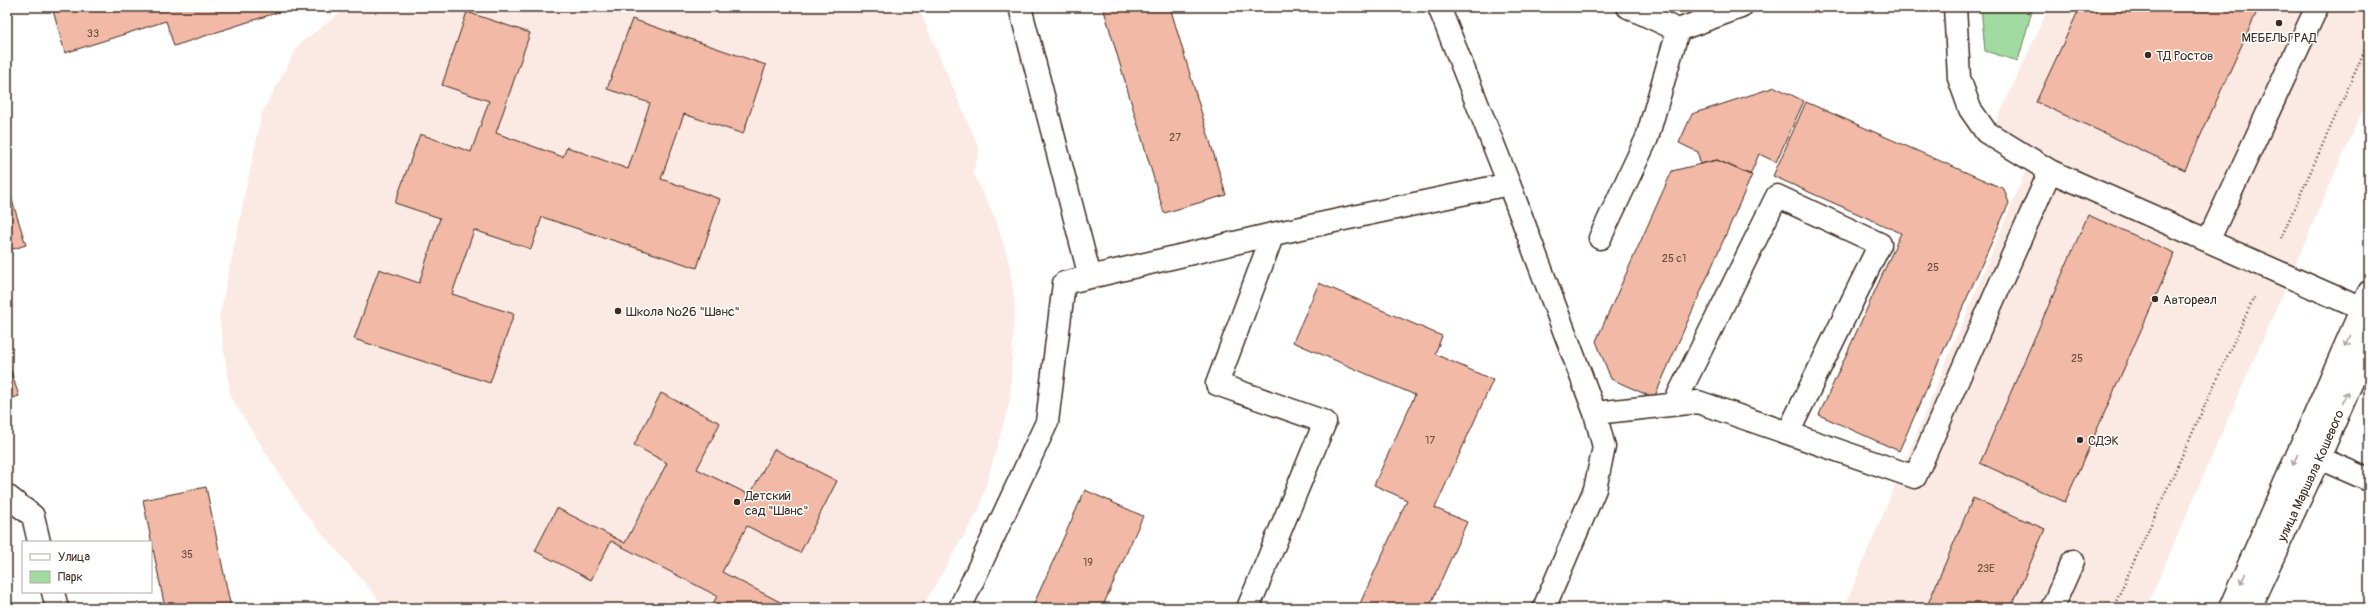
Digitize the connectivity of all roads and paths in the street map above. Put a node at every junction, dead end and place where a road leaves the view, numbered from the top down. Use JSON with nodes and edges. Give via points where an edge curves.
{"nodes":[{"id":1,"x":1020,"y":7,"type":"edge"},
{"id":2,"x":1439,"y":7,"type":"edge"},
{"id":3,"x":1628,"y":7,"type":"edge"},
{"id":4,"x":1741,"y":7,"type":"edge"},
{"id":5,"x":1955,"y":7,"type":"edge"},
{"id":6,"x":2317,"y":7,"type":"edge"},
{"id":7,"x":1678,"y":30,"type":"junction"},
{"id":8,"x":2369,"y":41,"type":"edge"},
{"id":9,"x":2050,"y":171,"type":"junction"},
{"id":10,"x":1509,"y":184,"type":"junction"},
{"id":11,"x":1273,"y":234,"type":"junction"},
{"id":12,"x":1600,"y":238,"type":"dead end"},
{"id":13,"x":2208,"y":241,"type":"junction"},
{"id":14,"x":2267,"y":267,"type":"junction"},
{"id":15,"x":1090,"y":277,"type":"junction"},
{"id":16,"x":2365,"y":301,"type":"edge"},
{"id":17,"x":2369,"y":342,"type":"edge"},
{"id":18,"x":1674,"y":404,"type":"junction"},
{"id":19,"x":1595,"y":413,"type":"junction"},
{"id":20,"x":1788,"y":433,"type":"junction"},
{"id":21,"x":2319,"y":458,"type":"junction"},
{"id":22,"x":2369,"y":480,"type":"edge"},
{"id":23,"x":7,"y":496,"type":"edge"},
{"id":24,"x":39,"y":541,"type":"edge"},
{"id":25,"x":2073,"y":561,"type":"dead end"},
{"id":26,"x":52,"y":593,"type":"edge"},
{"id":27,"x":57,"y":608,"type":"edge"},
{"id":28,"x":960,"y":608,"type":"edge"},
{"id":29,"x":1248,"y":608,"type":"edge"},
{"id":30,"x":1544,"y":608,"type":"edge"},
{"id":31,"x":2052,"y":608,"type":"edge"},
{"id":32,"x":2113,"y":608,"type":"edge"},
{"id":33,"x":2230,"y":608,"type":"edge"},
{"id":34,"x":2249,"y":608,"type":"edge"}],
"edges":[{"from":1,"to":15,"type":"street"},
{"from":2,"to":10,"type":"street"},
{"from":3,"to":7,"type":"street"},
{"from":4,"to":7,"type":"street"},
{"from":5,"to":9,"type":"street","via":[[1959,78],[1970,109],[1986,132]]},
{"from":6,"to":13,"type":"street"},
{"from":7,"to":12,"type":"street","via":[[1647,138]]},
{"from":8,"to":14,"type":"path"},
{"from":9,"to":13,"type":"street"},
{"from":9,"to":20,"type":"street","via":[[1915,477]]},
{"from":10,"to":11,"type":"street"},
{"from":10,"to":19,"type":"street"},
{"from":11,"to":15,"type":"street"},
{"from":11,"to":29,"type":"street","via":[[1217,384],[1326,422]]},
{"from":13,"to":14,"type":"street"},
{"from":14,"to":16,"type":"street"},
{"from":14,"to":32,"type":"path"},
{"from":15,"to":28,"type":"street","via":[[1064,283],[1048,422]]},
{"from":16,"to":33,"type":"street","one_way":true},
{"from":21,"to":17,"type":"street","name":"улица Маршала Кошевого","one_way":true},
{"from":18,"to":19,"type":"street"},
{"from":18,"to":20,"type":"street","via":[[1698,402]]},
{"from":18,"to":20,"type":"street","via":[[1777,196],[1880,244]]},
{"from":19,"to":30,"type":"street","via":[[1604,447],[1595,489]]},
{"from":21,"to":22,"type":"street"},
{"from":21,"to":34,"type":"street","name":"улица Маршала Кошевого"},
{"from":23,"to":24,"type":"street","via":[[33,516]]},
{"from":25,"to":31,"type":"street"},
{"from":26,"to":27,"type":"street"}]}
